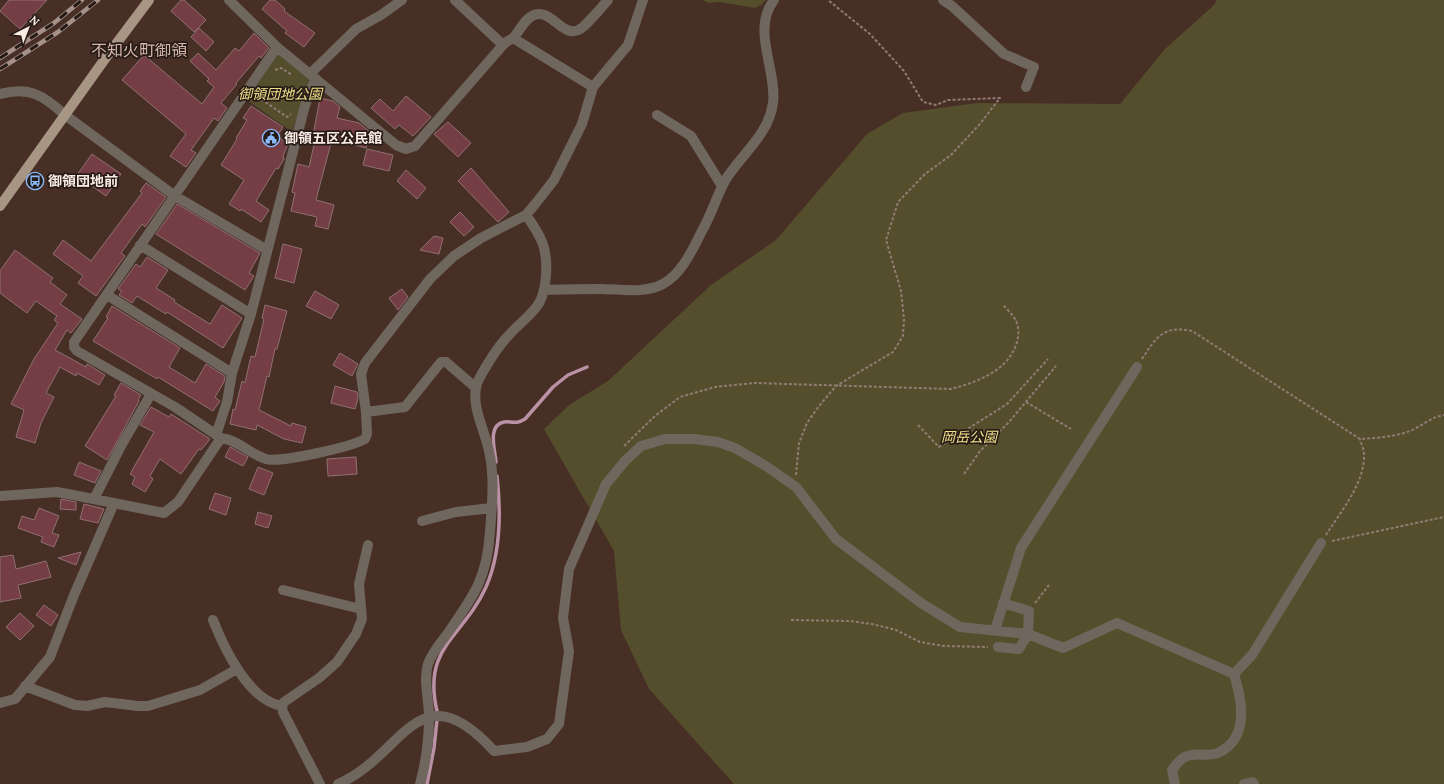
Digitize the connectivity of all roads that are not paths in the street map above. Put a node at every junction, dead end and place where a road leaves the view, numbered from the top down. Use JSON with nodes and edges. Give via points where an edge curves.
{"nodes":[{"id":1,"x":149,"y":0,"type":"edge"},
{"id":2,"x":229,"y":0,"type":"edge"},
{"id":3,"x":402,"y":0,"type":"edge"},
{"id":4,"x":455,"y":0,"type":"edge"},
{"id":5,"x":608,"y":0,"type":"edge"},
{"id":6,"x":643,"y":0,"type":"edge"},
{"id":7,"x":774,"y":0,"type":"edge"},
{"id":8,"x":943,"y":0,"type":"edge"},
{"id":9,"x":513,"y":38,"type":"junction"},
{"id":10,"x":503,"y":45,"type":"junction"},
{"id":11,"x":277,"y":47,"type":"junction"},
{"id":12,"x":313,"y":76,"type":"junction"},
{"id":13,"x":593,"y":87,"type":"junction"},
{"id":14,"x":1026,"y":87,"type":"dead end"},
{"id":15,"x":0,"y":94,"type":"edge"},
{"id":16,"x":65,"y":115,"type":"junction"},
{"id":17,"x":657,"y":115,"type":"dead end"},
{"id":18,"x":722,"y":186,"type":"junction"},
{"id":19,"x":175,"y":196,"type":"junction"},
{"id":20,"x":0,"y":206,"type":"edge"},
{"id":21,"x":526,"y":215,"type":"junction"},
{"id":22,"x":140,"y":245,"type":"junction"},
{"id":23,"x":267,"y":250,"type":"junction"},
{"id":24,"x":545,"y":290,"type":"junction"},
{"id":25,"x":107,"y":295,"type":"junction"},
{"id":26,"x":251,"y":314,"type":"junction"},
{"id":27,"x":1137,"y":367,"type":"road end"},
{"id":28,"x":232,"y":373,"type":"junction"},
{"id":29,"x":476,"y":388,"type":"junction"},
{"id":30,"x":151,"y":394,"type":"junction"},
{"id":31,"x":366,"y":412,"type":"junction"},
{"id":32,"x":219,"y":437,"type":"junction"},
{"id":33,"x":0,"y":496,"type":"edge"},
{"id":34,"x":94,"y":499,"type":"junction"},
{"id":35,"x":114,"y":504,"type":"junction"},
{"id":36,"x":492,"y":508,"type":"junction"},
{"id":37,"x":422,"y":521,"type":"dead end"},
{"id":38,"x":1321,"y":543,"type":"road end"},
{"id":39,"x":368,"y":545,"type":"dead end"},
{"id":40,"x":283,"y":590,"type":"dead end"},
{"id":41,"x":1003,"y":603,"type":"junction"},
{"id":42,"x":361,"y":609,"type":"junction"},
{"id":43,"x":213,"y":620,"type":"dead end"},
{"id":44,"x":995,"y":630,"type":"junction"},
{"id":45,"x":1028,"y":634,"type":"junction"},
{"id":46,"x":998,"y":647,"type":"road end"},
{"id":47,"x":237,"y":669,"type":"junction"},
{"id":48,"x":1234,"y":674,"type":"junction"},
{"id":49,"x":25,"y":686,"type":"junction"},
{"id":50,"x":0,"y":703,"type":"edge"},
{"id":51,"x":282,"y":706,"type":"junction"},
{"id":52,"x":429,"y":716,"type":"junction"},
{"id":53,"x":320,"y":784,"type":"edge"},
{"id":54,"x":338,"y":784,"type":"edge"},
{"id":55,"x":420,"y":784,"type":"edge"},
{"id":56,"x":1175,"y":784,"type":"edge"},
{"id":57,"x":1244,"y":784,"type":"edge"},
{"id":58,"x":1254,"y":784,"type":"edge"}],
"edges":[{"from":1,"to":16,"type":"main road"},
{"from":2,"to":11,"type":"street"},
{"from":3,"to":12,"type":"street","via":[[381,16],[356,29]]},
{"from":4,"to":10,"type":"street"},
{"from":5,"to":9,"type":"street","via":[[582,28],[569,31],[540,14],[528,20]]},
{"from":6,"to":13,"type":"street","via":[[628,45]]},
{"from":7,"to":18,"type":"street","via":[[768,10],[764,38],[774,84],[768,120]]},
{"from":8,"to":14,"type":"street","via":[[1004,54],[1034,67]]},
{"from":9,"to":10,"type":"street"},
{"from":9,"to":13,"type":"street"},
{"from":10,"to":12,"type":"street","via":[[415,146],[406,149],[396,145]]},
{"from":11,"to":12,"type":"street"},
{"from":11,"to":19,"type":"street"},
{"from":12,"to":23,"type":"street"},
{"from":13,"to":21,"type":"street","via":[[582,124],[554,180]]},
{"from":15,"to":16,"type":"street","via":[[26,91],[41,95]]},
{"from":16,"to":19,"type":"street"},
{"from":16,"to":20,"type":"main road"},
{"from":17,"to":18,"type":"street","via":[[691,136]]},
{"from":18,"to":24,"type":"street","via":[[704,227],[682,267],[663,284],[644,290]]},
{"from":19,"to":22,"type":"street"},
{"from":19,"to":23,"type":"street"},
{"from":21,"to":24,"type":"street","via":[[539,233],[545,248]]},
{"from":21,"to":31,"type":"street","via":[[463,249],[430,279],[362,368]]},
{"from":22,"to":25,"type":"street"},
{"from":22,"to":26,"type":"street"},
{"from":23,"to":26,"type":"street"},
{"from":24,"to":29,"type":"street","via":[[536,310],[502,343],[480,377]]},
{"from":25,"to":28,"type":"street"},
{"from":25,"to":30,"type":"street","via":[[74,342],[74,347]]},
{"from":26,"to":28,"type":"street"},
{"from":27,"to":41,"type":"street","via":[[1021,548]]},
{"from":28,"to":32,"type":"street"},
{"from":29,"to":31,"type":"street","via":[[446,362],[442,362],[405,407]]},
{"from":29,"to":36,"type":"street","via":[[478,414],[492,468]]},
{"from":30,"to":32,"type":"street"},
{"from":30,"to":34,"type":"street"},
{"from":31,"to":32,"type":"street","via":[[365,439],[286,459],[266,459]]},
{"from":32,"to":35,"type":"street","via":[[178,502],[168,511],[164,513]]},
{"from":33,"to":34,"type":"street","via":[[57,492]]},
{"from":34,"to":35,"type":"street"},
{"from":35,"to":49,"type":"street","via":[[52,652]]},
{"from":36,"to":37,"type":"street","via":[[456,512]]},
{"from":36,"to":52,"type":"street","via":[[484,575],[473,598],[428,663],[426,681]]},
{"from":38,"to":48,"type":"street","via":[[1252,655]]},
{"from":39,"to":42,"type":"street","via":[[359,584]]},
{"from":40,"to":42,"type":"street"},
{"from":41,"to":44,"type":"street"},
{"from":41,"to":45,"type":"street","via":[[1029,611]]},
{"from":42,"to":51,"type":"street","via":[[362,619],[356,634],[336,662]]},
{"from":43,"to":47,"type":"street"},
{"from":44,"to":45,"type":"street"},
{"from":44,"to":52,"type":"street","via":[[960,627],[921,603],[836,539],[796,487],[735,448],[694,438],[665,439],[641,446],[624,461],[606,484],[569,569],[564,618],[570,651],[559,724],[547,739],[527,747],[494,751],[479,734],[461,722],[441,716]]},
{"from":45,"to":46,"type":"street","via":[[1019,649]]},
{"from":45,"to":48,"type":"street","via":[[1063,648],[1117,623]]},
{"from":47,"to":49,"type":"street","via":[[196,692],[148,706],[105,702],[87,706],[76,705]]},
{"from":47,"to":51,"type":"street","via":[[272,705]]},
{"from":48,"to":56,"type":"street","via":[[1240,694],[1242,723],[1234,741],[1218,753],[1185,757],[1172,770]]},
{"from":49,"to":50,"type":"street","via":[[14,699]]},
{"from":51,"to":53,"type":"street"},
{"from":52,"to":54,"type":"street","via":[[394,739],[364,770]]},
{"from":52,"to":55,"type":"street"},
{"from":57,"to":58,"type":"street"}]}
